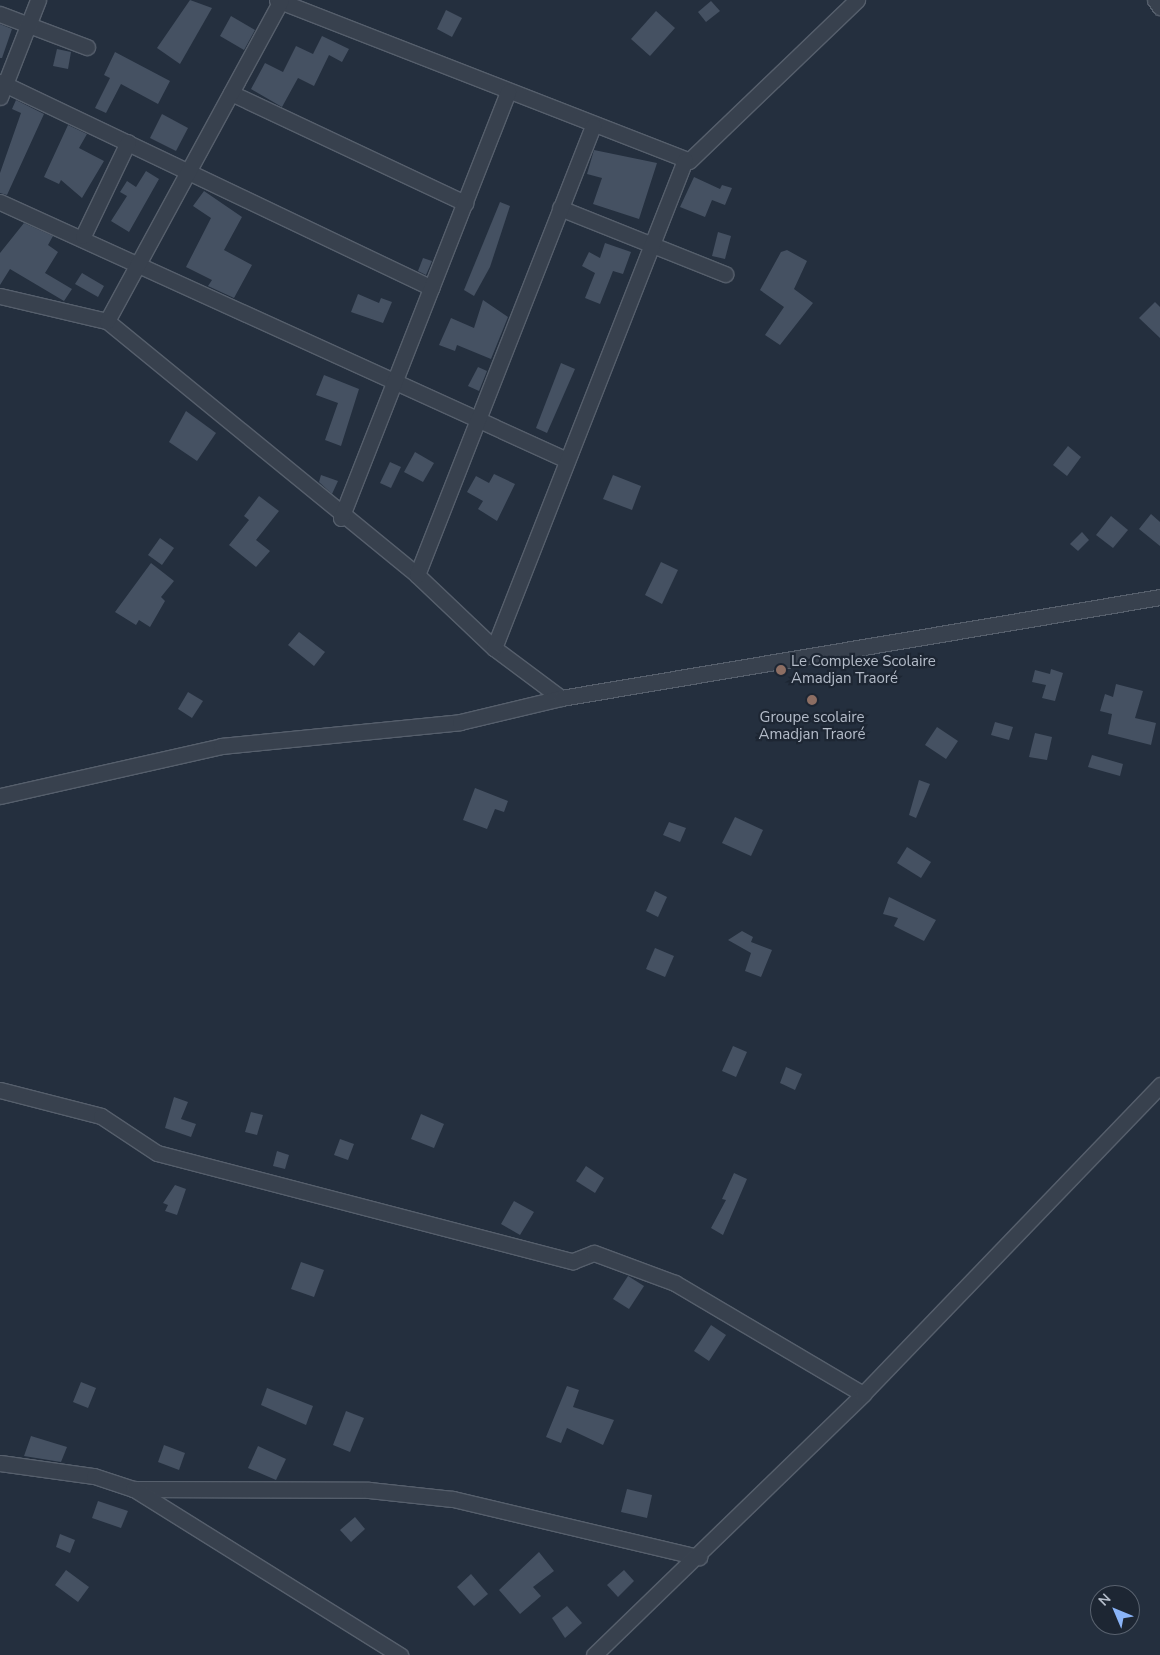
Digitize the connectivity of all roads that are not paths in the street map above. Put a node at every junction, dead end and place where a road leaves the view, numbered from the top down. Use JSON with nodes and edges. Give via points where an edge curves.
{"nodes":[{"id":1,"x":38,"y":0,"type":"edge"},
{"id":2,"x":857,"y":0,"type":"edge"},
{"id":3,"x":1154,"y":0,"type":"edge"},
{"id":4,"x":279,"y":1,"type":"edge"},
{"id":5,"x":1160,"y":7,"type":"edge"},
{"id":6,"x":0,"y":14,"type":"edge"},
{"id":7,"x":28,"y":25,"type":"junction"},
{"id":8,"x":87,"y":47,"type":"dead end"},
{"id":9,"x":2,"y":88,"type":"edge"},
{"id":10,"x":508,"y":92,"type":"junction"},
{"id":11,"x":231,"y":93,"type":"junction"},
{"id":12,"x":593,"y":125,"type":"junction"},
{"id":13,"x":128,"y":142,"type":"junction"},
{"id":14,"x":685,"y":160,"type":"junction"},
{"id":15,"x":188,"y":171,"type":"junction"},
{"id":16,"x":0,"y":202,"type":"edge"},
{"id":17,"x":465,"y":203,"type":"junction"},
{"id":18,"x":560,"y":208,"type":"junction"},
{"id":19,"x":82,"y":236,"type":"junction"},
{"id":20,"x":652,"y":244,"type":"junction"},
{"id":21,"x":138,"y":264,"type":"junction"},
{"id":22,"x":725,"y":274,"type":"dead end"},
{"id":23,"x":431,"y":288,"type":"junction"},
{"id":24,"x":0,"y":296,"type":"edge"},
{"id":25,"x":107,"y":321,"type":"junction"},
{"id":26,"x":395,"y":382,"type":"junction"},
{"id":27,"x":478,"y":419,"type":"junction"},
{"id":28,"x":567,"y":460,"type":"junction"},
{"id":29,"x":341,"y":518,"type":"junction"},
{"id":30,"x":417,"y":575,"type":"junction"},
{"id":31,"x":1160,"y":598,"type":"edge"},
{"id":32,"x":494,"y":648,"type":"junction"},
{"id":33,"x":561,"y":698,"type":"junction"},
{"id":34,"x":0,"y":796,"type":"edge"},
{"id":35,"x":1160,"y":1085,"type":"edge"},
{"id":36,"x":0,"y":1090,"type":"edge"},
{"id":37,"x":863,"y":1394,"type":"junction"},
{"id":38,"x":0,"y":1462,"type":"edge"},
{"id":39,"x":133,"y":1488,"type":"junction"},
{"id":40,"x":699,"y":1557,"type":"junction"},
{"id":41,"x":400,"y":1655,"type":"edge"},
{"id":42,"x":594,"y":1655,"type":"edge"}],
"edges":[{"from":1,"to":7,"type":"street"},
{"from":2,"to":14,"type":"street","via":[[689,162]]},
{"from":3,"to":5,"type":"street"},
{"from":4,"to":10,"type":"street"},
{"from":4,"to":11,"type":"street"},
{"from":6,"to":7,"type":"street"},
{"from":7,"to":8,"type":"street"},
{"from":7,"to":9,"type":"street"},
{"from":9,"to":13,"type":"street"},
{"from":10,"to":12,"type":"street"},
{"from":10,"to":17,"type":"street"},
{"from":11,"to":15,"type":"street"},
{"from":11,"to":17,"type":"street"},
{"from":12,"to":14,"type":"street"},
{"from":12,"to":18,"type":"street"},
{"from":13,"to":15,"type":"street"},
{"from":13,"to":19,"type":"street"},
{"from":14,"to":20,"type":"street"},
{"from":15,"to":21,"type":"street"},
{"from":15,"to":23,"type":"street"},
{"from":16,"to":19,"type":"street"},
{"from":17,"to":23,"type":"street"},
{"from":18,"to":20,"type":"street"},
{"from":18,"to":27,"type":"street"},
{"from":19,"to":21,"type":"street"},
{"from":20,"to":22,"type":"street"},
{"from":20,"to":28,"type":"street"},
{"from":21,"to":25,"type":"street"},
{"from":21,"to":26,"type":"street"},
{"from":23,"to":26,"type":"street"},
{"from":24,"to":25,"type":"street"},
{"from":25,"to":29,"type":"street"},
{"from":26,"to":27,"type":"street"},
{"from":26,"to":29,"type":"street"},
{"from":27,"to":28,"type":"street"},
{"from":27,"to":30,"type":"street"},
{"from":28,"to":32,"type":"street"},
{"from":29,"to":30,"type":"street"},
{"from":30,"to":32,"type":"street"},
{"from":31,"to":33,"type":"street"},
{"from":32,"to":33,"type":"street"},
{"from":33,"to":34,"type":"street","via":[[460,722],[222,746]]},
{"from":35,"to":37,"type":"street"},
{"from":36,"to":37,"type":"street","via":[[101,1116],[157,1154],[573,1261],[594,1254],[675,1283]]},
{"from":37,"to":40,"type":"street"},
{"from":38,"to":39,"type":"street","via":[[94,1476]]},
{"from":39,"to":40,"type":"street","via":[[369,1490],[453,1498]]},
{"from":39,"to":41,"type":"street"},
{"from":40,"to":42,"type":"street"}]}
